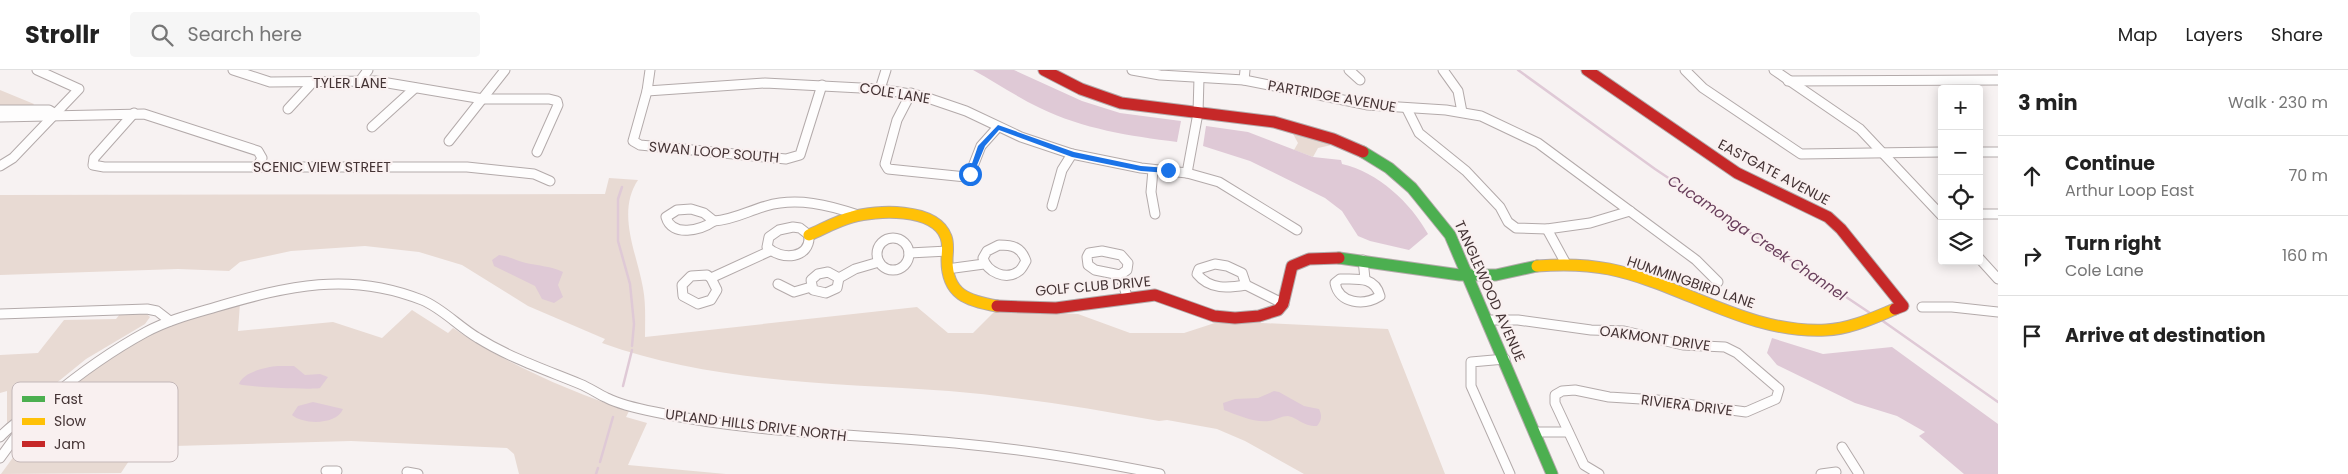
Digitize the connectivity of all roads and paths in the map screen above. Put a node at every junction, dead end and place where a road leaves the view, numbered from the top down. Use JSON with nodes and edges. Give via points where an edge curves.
{"nodes":[{"id":1,"x":37,"y":70,"type":"edge"},
{"id":2,"x":233,"y":70,"type":"edge"},
{"id":3,"x":256,"y":70,"type":"edge"},
{"id":4,"x":368,"y":70,"type":"edge"},
{"id":5,"x":505,"y":70,"type":"edge"},
{"id":6,"x":650,"y":70,"type":"edge"},
{"id":7,"x":886,"y":70,"type":"edge"},
{"id":8,"x":1044,"y":70,"type":"edge"},
{"id":9,"x":1132,"y":70,"type":"edge"},
{"id":10,"x":1245,"y":70,"type":"edge"},
{"id":11,"x":1349,"y":70,"type":"edge"},
{"id":12,"x":1443,"y":70,"type":"edge"},
{"id":13,"x":1587,"y":70,"type":"edge"},
{"id":14,"x":1685,"y":70,"type":"edge"},
{"id":15,"x":1774,"y":70,"type":"edge"},
{"id":16,"x":247,"y":75,"type":"junction"},
{"id":17,"x":1199,"y":78,"type":"junction"},
{"id":18,"x":1244,"y":80,"type":"junction"},
{"id":19,"x":1360,"y":80,"type":"dead end"},
{"id":20,"x":1998,"y":80,"type":"edge"},
{"id":21,"x":360,"y":81,"type":"junction"},
{"id":22,"x":1787,"y":81,"type":"junction"},
{"id":23,"x":312,"y":83,"type":"junction"},
{"id":24,"x":822,"y":85,"type":"junction"},
{"id":25,"x":415,"y":88,"type":"junction"},
{"id":26,"x":880,"y":89,"type":"junction"},
{"id":27,"x":647,"y":91,"type":"junction"},
{"id":28,"x":911,"y":93,"type":"junction"},
{"id":29,"x":483,"y":99,"type":"junction"},
{"id":30,"x":288,"y":109,"type":"dead end"},
{"id":31,"x":1407,"y":109,"type":"junction"},
{"id":32,"x":0,"y":110,"type":"edge"},
{"id":33,"x":1462,"y":112,"type":"junction"},
{"id":34,"x":1198,"y":113,"type":"junction"},
{"id":35,"x":57,"y":114,"type":"junction"},
{"id":36,"x":134,"y":114,"type":"junction"},
{"id":37,"x":0,"y":117,"type":"edge"},
{"id":38,"x":372,"y":127,"type":"dead end"},
{"id":39,"x":998,"y":127,"type":"junction"},
{"id":40,"x":449,"y":142,"type":"dead end"},
{"id":41,"x":1983,"y":151,"type":"edge"},
{"id":42,"x":537,"y":152,"type":"dead end"},
{"id":43,"x":1938,"y":152,"type":"edge"},
{"id":44,"x":1998,"y":152,"type":"edge"},
{"id":45,"x":1880,"y":153,"type":"junction"},
{"id":46,"x":1072,"y":154,"type":"junction"},
{"id":47,"x":1801,"y":154,"type":"joint"},
{"id":48,"x":3,"y":165,"type":"edge"},
{"id":49,"x":257,"y":167,"type":"junction"},
{"id":50,"x":1154,"y":170,"type":"junction"},
{"id":51,"x":1187,"y":173,"type":"junction"},
{"id":52,"x":550,"y":181,"type":"dead end"},
{"id":53,"x":1052,"y":206,"type":"dead end"},
{"id":54,"x":1630,"y":211,"type":"junction"},
{"id":55,"x":1938,"y":212,"type":"edge"},
{"id":56,"x":1155,"y":214,"type":"dead end"},
{"id":57,"x":1983,"y":214,"type":"edge"},
{"id":58,"x":1998,"y":214,"type":"edge"},
{"id":59,"x":858,"y":215,"type":"junction"},
{"id":60,"x":714,"y":221,"type":"junction"},
{"id":61,"x":1547,"y":229,"type":"junction"},
{"id":62,"x":1297,"y":230,"type":"dead end"},
{"id":63,"x":809,"y":235,"type":"junction"},
{"id":64,"x":770,"y":251,"type":"junction"},
{"id":65,"x":948,"y":251,"type":"junction"},
{"id":66,"x":909,"y":253,"type":"junction"},
{"id":67,"x":1363,"y":260,"type":"junction"},
{"id":68,"x":879,"y":262,"type":"junction"},
{"id":69,"x":1565,"y":262,"type":"junction"},
{"id":70,"x":1983,"y":262,"type":"edge"},
{"id":71,"x":984,"y":264,"type":"junction"},
{"id":72,"x":947,"y":269,"type":"junction"},
{"id":73,"x":1120,"y":275,"type":"dead end"},
{"id":74,"x":1468,"y":275,"type":"junction"},
{"id":75,"x":711,"y":278,"type":"dead end"},
{"id":76,"x":839,"y":278,"type":"junction"},
{"id":77,"x":1365,"y":279,"type":"junction"},
{"id":78,"x":1998,"y":279,"type":"edge"},
{"id":79,"x":1718,"y":282,"type":"dead end"},
{"id":80,"x":778,"y":284,"type":"dead end"},
{"id":81,"x":1246,"y":285,"type":"junction"},
{"id":82,"x":811,"y":288,"type":"junction"},
{"id":83,"x":1128,"y":299,"type":"junction"},
{"id":84,"x":1284,"y":304,"type":"junction"},
{"id":85,"x":1903,"y":306,"type":"joint"},
{"id":86,"x":1922,"y":307,"type":"dead end"},
{"id":87,"x":1998,"y":312,"type":"edge"},
{"id":88,"x":0,"y":314,"type":"edge"},
{"id":89,"x":1488,"y":320,"type":"junction"},
{"id":90,"x":170,"y":321,"type":"junction"},
{"id":91,"x":1505,"y":359,"type":"junction"},
{"id":92,"x":1755,"y":369,"type":"joint"},
{"id":93,"x":71,"y":382,"type":"edge"},
{"id":94,"x":12,"y":425,"type":"edge"},
{"id":95,"x":1534,"y":432,"type":"junction"},
{"id":96,"x":1568,"y":432,"type":"junction"},
{"id":97,"x":0,"y":438,"type":"edge"},
{"id":98,"x":12,"y":442,"type":"edge"},
{"id":99,"x":1842,"y":447,"type":"dead end"},
{"id":100,"x":0,"y":458,"type":"edge"},
{"id":101,"x":1836,"y":472,"type":"dead end"},
{"id":102,"x":1160,"y":474,"type":"edge"},
{"id":103,"x":1510,"y":474,"type":"edge"},
{"id":104,"x":1552,"y":474,"type":"edge"},
{"id":105,"x":1599,"y":474,"type":"edge"},
{"id":106,"x":1821,"y":474,"type":"edge"},
{"id":107,"x":1859,"y":474,"type":"edge"}],
"edges":[{"from":1,"to":35,"type":"street","via":[[79,89]]},
{"from":2,"to":16,"type":"street","name":"TYLER LANE"},
{"from":3,"to":16,"type":"street"},
{"from":4,"to":21,"type":"street"},
{"from":5,"to":29,"type":"street"},
{"from":6,"to":27,"type":"street"},
{"from":7,"to":26,"type":"street"},
{"from":8,"to":34,"type":"street","name":"TANGLEWOOD AVENUE","via":[[1089,95],[1118,104]]},
{"from":9,"to":17,"type":"street","name":"PARTRIDGE AVENUE"},
{"from":10,"to":18,"type":"street"},
{"from":11,"to":19,"type":"street"},
{"from":12,"to":33,"type":"street","via":[[1455,83]]},
{"from":13,"to":85,"type":"street","name":"EASTGATE AVENUE","via":[[1736,173],[1828,217],[1842,229]]},
{"from":14,"to":47,"type":"street","via":[[1703,88]]},
{"from":15,"to":22,"type":"street"},
{"from":16,"to":23,"type":"street","name":"TYLER LANE","via":[[270,82]]},
{"from":17,"to":18,"type":"street","name":"PARTRIDGE AVENUE"},
{"from":17,"to":34,"type":"street"},
{"from":18,"to":31,"type":"street","name":"PARTRIDGE AVENUE","via":[[1368,105]]},
{"from":20,"to":22,"type":"street"},
{"from":21,"to":23,"type":"street","name":"TYLER LANE"},
{"from":21,"to":25,"type":"street","name":"TYLER LANE","via":[[389,82]]},
{"from":22,"to":45,"type":"street","via":[[1860,129]]},
{"from":23,"to":30,"type":"street"},
{"from":24,"to":26,"type":"street","name":"COLE LANE"},
{"from":24,"to":27,"type":"street","name":"COLE LANE","via":[[739,84]]},
{"from":24,"to":27,"type":"street","name":"SWAN LOOP SOUTH","via":[[800,155],[795,158],[640,145],[633,141]]},
{"from":25,"to":29,"type":"street","name":"TYLER LANE"},
{"from":25,"to":38,"type":"street"},
{"from":26,"to":28,"type":"street","name":"COLE LANE"},
{"from":28,"to":39,"type":"street","name":"COLE LANE","via":[[953,106]]},
{"from":28,"to":39,"type":"street","via":[[897,120],[885,164],[895,172],[966,177],[981,146]]},
{"from":29,"to":40,"type":"street"},
{"from":29,"to":42,"type":"street","name":"TYLER LANE","via":[[557,101],[558,106]]},
{"from":31,"to":33,"type":"street","name":"PARTRIDGE AVENUE"},
{"from":31,"to":61,"type":"street","via":[[1419,133],[1466,171],[1508,222],[1516,228]]},
{"from":32,"to":35,"type":"street","via":[[49,110]]},
{"from":33,"to":54,"type":"street","name":"PARTRIDGE AVENUE","via":[[1497,122],[1538,143]]},
{"from":34,"to":51,"type":"street"},
{"from":34,"to":74,"type":"street","name":"TANGLEWOOD AVENUE","via":[[1284,123],[1331,137],[1368,154],[1415,188],[1439,216]]},
{"from":35,"to":36,"type":"street"},
{"from":35,"to":37,"type":"street"},
{"from":35,"to":48,"type":"street"},
{"from":36,"to":49,"type":"street","via":[[144,114],[258,151],[262,158]]},
{"from":36,"to":49,"type":"street","name":"SCENIC VIEW STREET","via":[[94,158],[93,166]]},
{"from":39,"to":46,"type":"street","name":"COLE LANE"},
{"from":41,"to":44,"type":"street"},
{"from":43,"to":45,"type":"street"},
{"from":45,"to":47,"type":"street"},
{"from":45,"to":55,"type":"street"},
{"from":46,"to":50,"type":"street","name":"COLE LANE"},
{"from":46,"to":53,"type":"street","via":[[1062,170]]},
{"from":49,"to":52,"type":"street","name":"SCENIC VIEW STREET","via":[[467,168],[534,174]]},
{"from":50,"to":51,"type":"street","name":"COLE LANE"},
{"from":50,"to":56,"type":"street","via":[[1151,192]]},
{"from":51,"to":62,"type":"street","name":"COLE LANE","via":[[1219,182]]},
{"from":54,"to":61,"type":"street","via":[[1590,223]]},
{"from":54,"to":79,"type":"street","name":"PARTRIDGE AVENUE","via":[[1696,260]]},
{"from":57,"to":58,"type":"street"},
{"from":59,"to":60,"type":"street","via":[[825,205],[784,202],[728,221]]},
{"from":59,"to":63,"type":"street"},
{"from":59,"to":65,"type":"street","name":"GOLF CLUB DRIVE","via":[[926,217],[946,234]]},
{"from":60,"to":60,"type":"street","via":[[706,212],[692,210],[679,209],[666,216],[670,226],[682,229],[698,230]]},
{"from":61,"to":69,"type":"street"},
{"from":63,"to":64,"type":"street","via":[[810,244],[795,256],[781,257]]},
{"from":63,"to":64,"type":"street","via":[[800,228],[780,230],[770,237]]},
{"from":64,"to":75,"type":"street"},
{"from":65,"to":66,"type":"street"},
{"from":65,"to":72,"type":"street","name":"GOLF CLUB DRIVE"},
{"from":66,"to":68,"type":"street","via":[[909,261],[903,268],[887,268]]},
{"from":66,"to":68,"type":"street","via":[[908,247],[899,240],[884,241],[877,250]]},
{"from":67,"to":74,"type":"street","via":[[1432,273]]},
{"from":67,"to":77,"type":"street"},
{"from":67,"to":84,"type":"street","via":[[1320,257],[1301,260],[1292,266]]},
{"from":68,"to":76,"type":"street"},
{"from":69,"to":74,"type":"street","name":"HUMMINGBIRD LANE","via":[[1498,275]]},
{"from":69,"to":85,"type":"street","name":"HUMMINGBIRD LANE","via":[[1620,272],[1752,320],[1785,328],[1823,330],[1854,325]]},
{"from":70,"to":78,"type":"street"},
{"from":71,"to":71,"type":"street","via":[[992,272],[1014,274],[1024,266],[1025,256],[1018,248],[999,245],[984,254]]},
{"from":71,"to":72,"type":"street"},
{"from":72,"to":83,"type":"street","name":"GOLF CLUB DRIVE","via":[[949,283],[958,294],[979,303],[1050,308]]},
{"from":73,"to":83,"type":"street"},
{"from":74,"to":89,"type":"street","name":"TANGLEWOOD AVENUE"},
{"from":76,"to":82,"type":"street","via":[[839,284],[830,292],[821,293]]},
{"from":76,"to":82,"type":"street","via":[[828,272],[818,274],[811,280]]},
{"from":77,"to":77,"type":"street","via":[[1340,279],[1335,283],[1335,289],[1351,301],[1376,300],[1380,296],[1378,288]]},
{"from":80,"to":82,"type":"street","via":[[792,292],[801,293]]},
{"from":81,"to":81,"type":"street","via":[[1242,273],[1233,267],[1205,265],[1197,274],[1205,284],[1233,288]]},
{"from":81,"to":84,"type":"street"},
{"from":83,"to":84,"type":"street","name":"GOLF CLUB DRIVE","via":[[1156,294],[1206,314],[1253,318],[1273,314]]},
{"from":86,"to":87,"type":"street"},
{"from":88,"to":90,"type":"street","via":[[147,309],[157,311]]},
{"from":89,"to":91,"type":"street","name":"TANGLEWOOD AVENUE"},
{"from":89,"to":92,"type":"street","name":"OAKMONT DRIVE","via":[[1624,331],[1683,345],[1725,347]]},
{"from":90,"to":93,"type":"street","name":"UPLAND HILLS DRIVE NORTH","via":[[104,357]]},
{"from":90,"to":102,"type":"street","name":"UPLAND HILLS DRIVE NORTH","via":[[274,290],[331,283],[372,285],[427,302],[478,338],[511,356],[593,389],[606,398],[654,412],[785,430],[965,444]]},
{"from":91,"to":95,"type":"street","name":"TANGLEWOOD AVENUE"},
{"from":91,"to":103,"type":"street","via":[[1471,362],[1472,386]]},
{"from":92,"to":96,"type":"street","name":"RIVIERA DRIVE","via":[[1779,389],[1776,399],[1746,412],[1562,390],[1555,395],[1554,403]]},
{"from":94,"to":97,"type":"street","name":"UPLAND HILLS DRIVE NORTH"},
{"from":95,"to":96,"type":"street"},
{"from":95,"to":104,"type":"street","name":"TANGLEWOOD AVENUE"},
{"from":96,"to":105,"type":"street","via":[[1584,465]]},
{"from":98,"to":100,"type":"street","name":"UPLAND HILLS DRIVE NORTH"},
{"from":99,"to":107,"type":"street"},
{"from":101,"to":106,"type":"street"}]}
